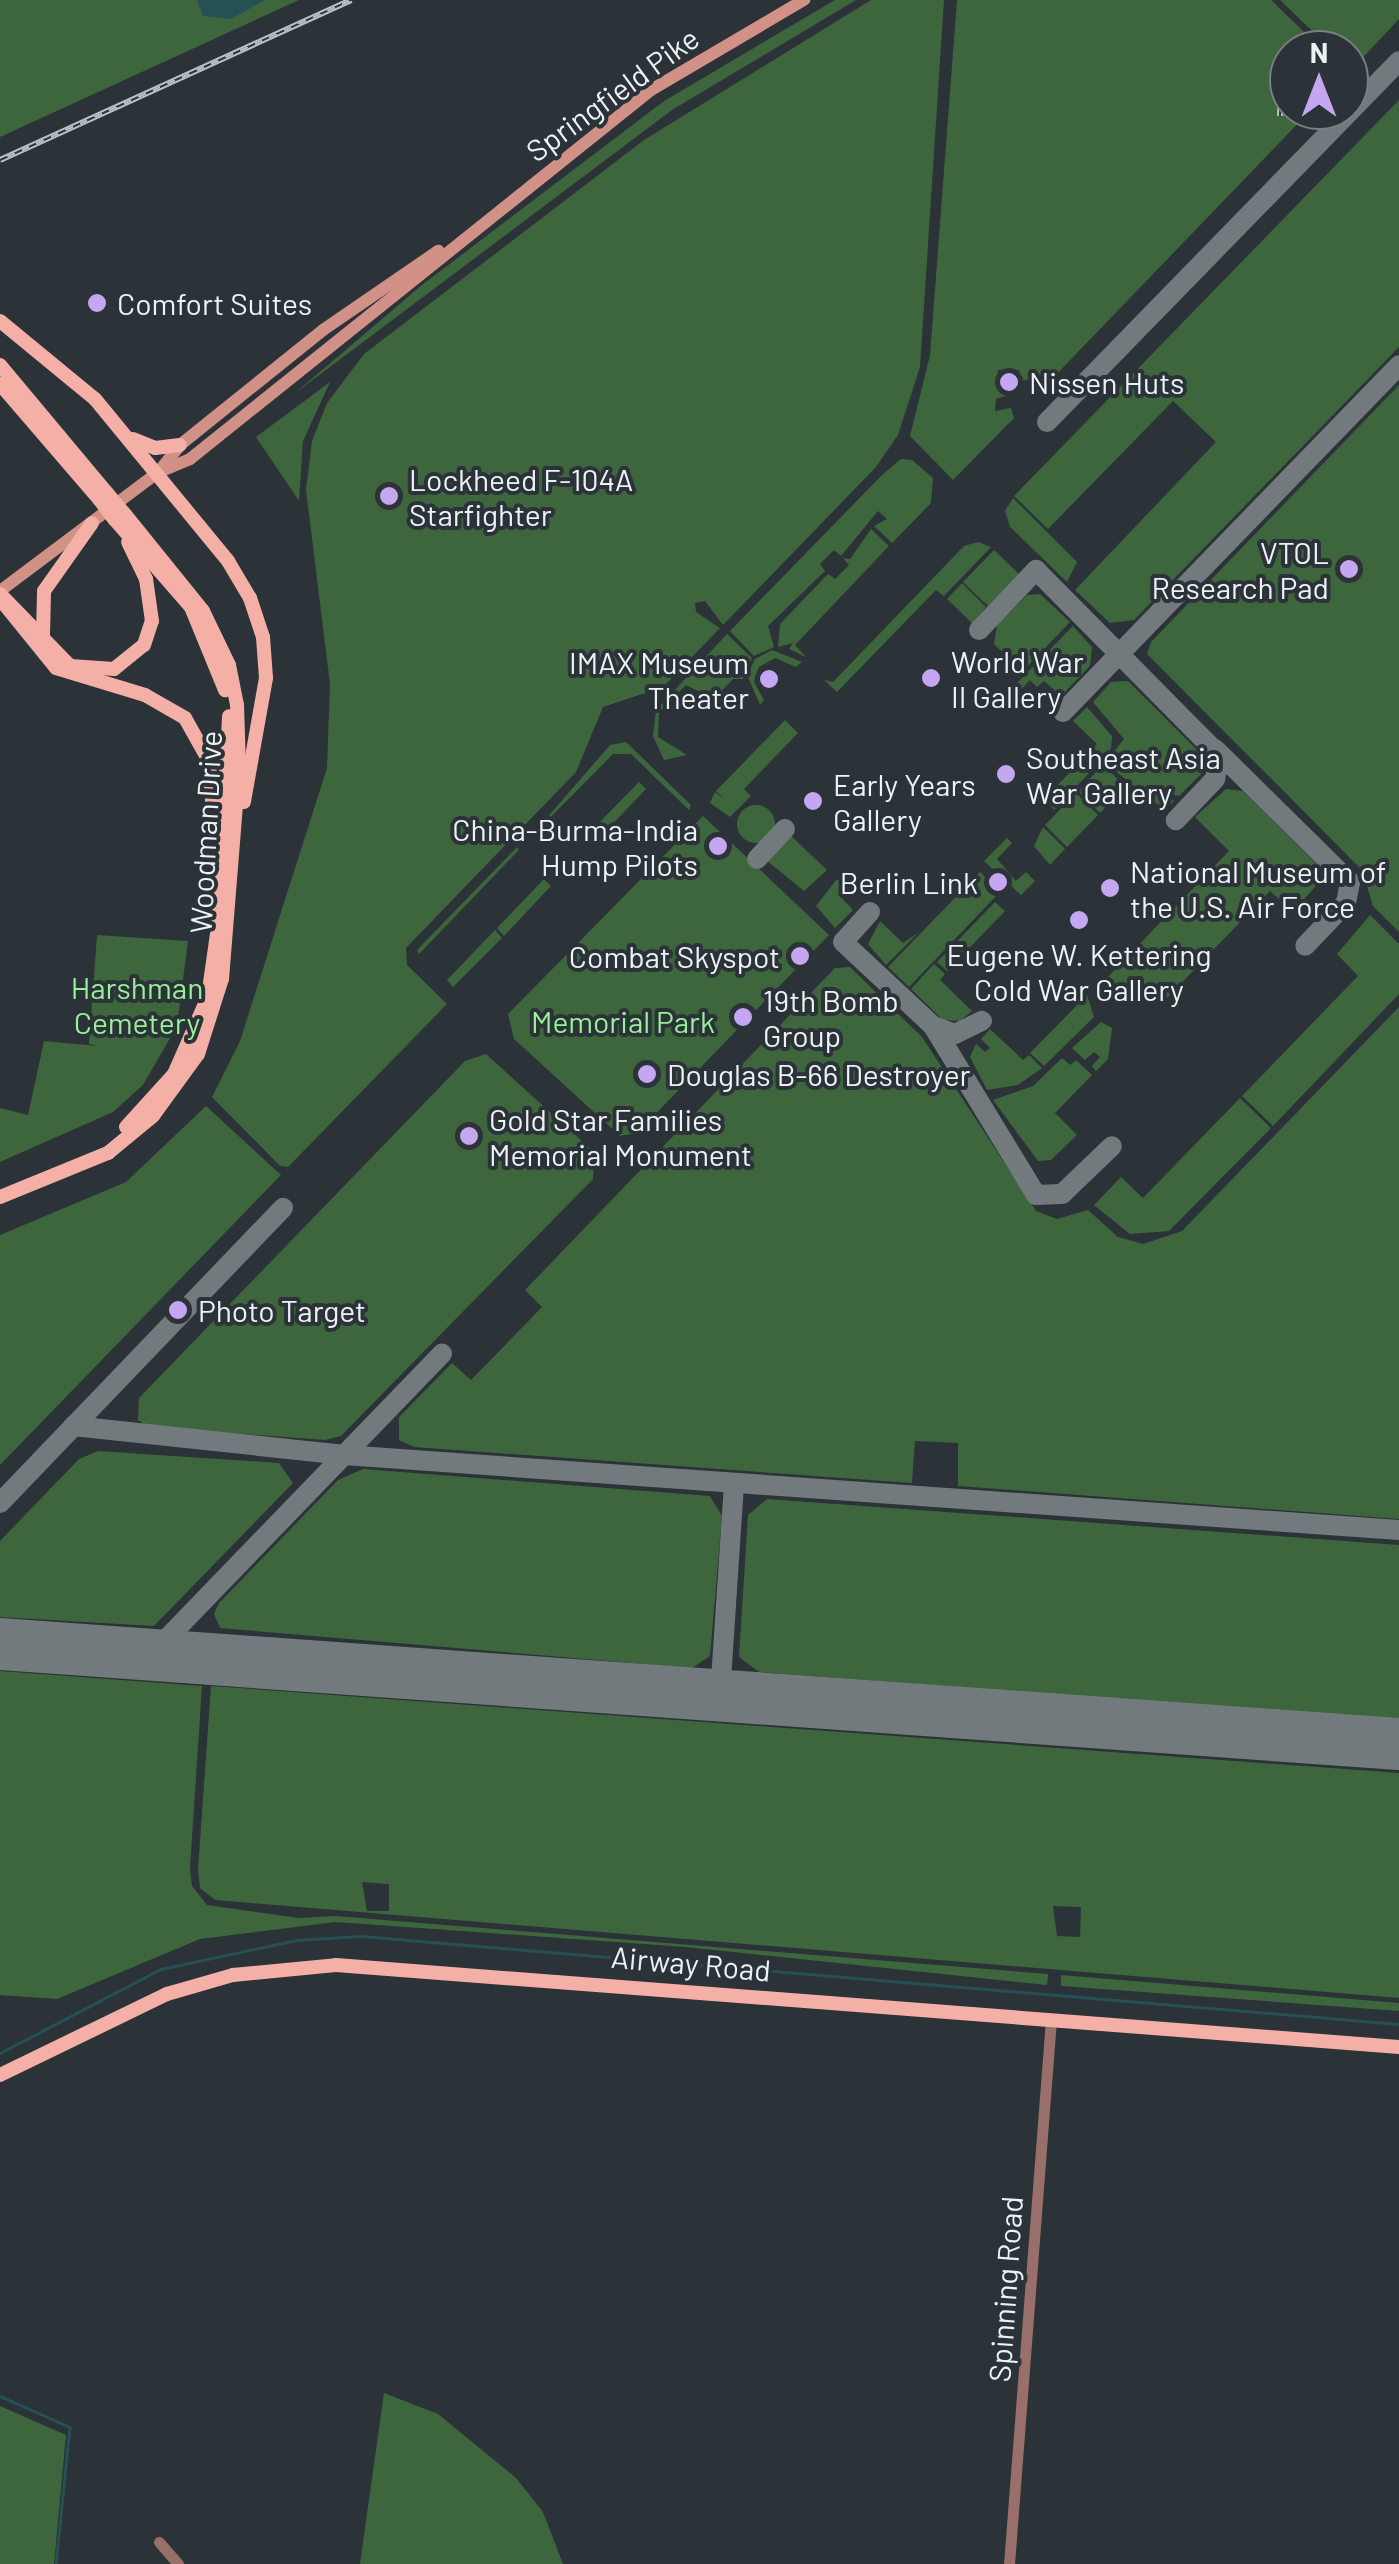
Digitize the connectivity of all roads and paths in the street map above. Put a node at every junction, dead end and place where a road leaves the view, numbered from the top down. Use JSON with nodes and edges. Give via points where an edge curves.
{"nodes":[{"id":1,"x":804,"y":0,"type":"edge"},
{"id":2,"x":458,"y":240,"type":"junction"},
{"id":3,"x":0,"y":322,"type":"edge"},
{"id":4,"x":0,"y":365,"type":"edge"},
{"id":5,"x":0,"y":384,"type":"edge"},
{"id":6,"x":129,"y":437,"type":"junction"},
{"id":7,"x":180,"y":445,"type":"junction"},
{"id":8,"x":158,"y":473,"type":"junction"},
{"id":9,"x":103,"y":496,"type":"junction"},
{"id":10,"x":120,"y":520,"type":"junction"},
{"id":11,"x":92,"y":523,"type":"junction"},
{"id":12,"x":0,"y":595,"type":"edge"},
{"id":13,"x":50,"y":650,"type":"junction"},
{"id":14,"x":232,"y":872,"type":"junction"},
{"id":15,"x":216,"y":950,"type":"junction"},
{"id":16,"x":0,"y":1187,"type":"edge"},
{"id":17,"x":0,"y":1197,"type":"edge"},
{"id":18,"x":1051,"y":2018,"type":"junction"},
{"id":19,"x":1399,"y":2047,"type":"edge"},
{"id":20,"x":0,"y":2075,"type":"edge"},
{"id":21,"x":159,"y":2542,"type":"dead end"},
{"id":22,"x":178,"y":2564,"type":"edge"},
{"id":23,"x":1009,"y":2564,"type":"edge"}],
"edges":[{"from":1,"to":2,"type":"main road","name":"Springfield Pike","via":[[676,72]]},
{"from":2,"to":7,"type":"main road","name":"Springfield Pike","via":[[323,330]]},
{"from":2,"to":8,"type":"main road","name":"Springfield Pike","via":[[190,459]]},
{"from":3,"to":6,"type":"main road","via":[[70,376]]},
{"from":4,"to":9,"type":"main road"},
{"from":5,"to":9,"type":"main road"},
{"from":6,"to":7,"type":"main road","via":[[155,448]]},
{"from":6,"to":8,"type":"main road"},
{"from":7,"to":8,"type":"main road","name":"Springfield Pike"},
{"from":8,"to":11,"type":"main road","name":"Springfield Pike"},
{"from":8,"to":14,"type":"main road","via":[[228,561],[263,637],[262,720]]},
{"from":9,"to":10,"type":"main road","bridge":true},
{"from":10,"to":13,"type":"main road","via":[[150,594],[152,621],[144,645],[126,664],[103,672],[79,670]]},
{"from":10,"to":14,"type":"main road","name":"Woodman Drive","via":[[204,611],[229,665],[240,737]]},
{"from":10,"to":15,"type":"main road","name":"Woodman Drive","via":[[190,607],[223,680],[230,752]]},
{"from":11,"to":12,"type":"main road","name":"Springfield Pike"},
{"from":11,"to":13,"type":"main road","via":[[40,601],[39,623]]},
{"from":12,"to":13,"type":"main road"},
{"from":12,"to":15,"type":"main road","via":[[56,668],[157,700],[196,732],[209,761],[215,807]]},
{"from":14,"to":17,"type":"main road","name":"Woodman Drive","via":[[214,1016],[181,1081],[153,1116],[108,1153]]},
{"from":15,"to":16,"type":"main road","name":"Woodman Drive","via":[[192,1041],[145,1109],[84,1156]]},
{"from":18,"to":19,"type":"main road","name":"Airway Road"},
{"from":18,"to":20,"type":"main road","name":"Airway Road","via":[[436,1971],[297,1967],[167,1994]]},
{"from":18,"to":23,"type":"street","name":"Spinning Road"},
{"from":21,"to":22,"type":"street"}]}
